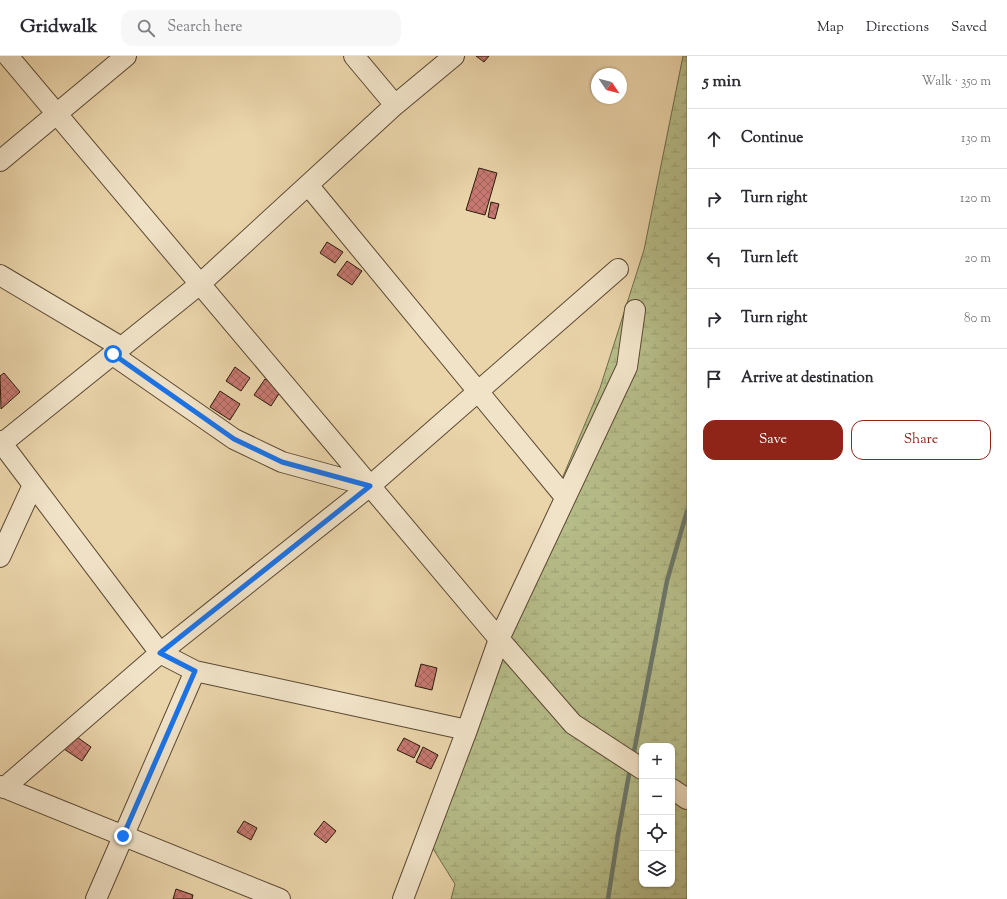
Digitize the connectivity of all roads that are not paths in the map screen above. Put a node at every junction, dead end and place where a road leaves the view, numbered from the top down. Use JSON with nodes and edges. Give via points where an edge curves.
{"nodes":[{"id":1,"x":8,"y":56,"type":"edge"},
{"id":2,"x":126,"y":56,"type":"edge"},
{"id":3,"x":354,"y":56,"type":"edge"},
{"id":4,"x":454,"y":56,"type":"edge"},
{"id":5,"x":395,"y":105,"type":"junction"},
{"id":6,"x":57,"y":114,"type":"junction"},
{"id":7,"x":0,"y":161,"type":"edge"},
{"id":8,"x":308,"y":185,"type":"junction"},
{"id":9,"x":618,"y":269,"type":"dead end"},
{"id":10,"x":0,"y":275,"type":"edge"},
{"id":11,"x":200,"y":284,"type":"junction"},
{"id":12,"x":636,"y":310,"type":"dead end"},
{"id":13,"x":117,"y":351,"type":"junction"},
{"id":14,"x":478,"y":392,"type":"junction"},
{"id":15,"x":1,"y":443,"type":"edge"},
{"id":16,"x":33,"y":485,"type":"junction"},
{"id":17,"x":370,"y":486,"type":"junction"},
{"id":18,"x":565,"y":498,"type":"junction"},
{"id":19,"x":0,"y":557,"type":"edge"},
{"id":20,"x":499,"y":639,"type":"junction"},
{"id":21,"x":160,"y":653,"type":"junction"},
{"id":22,"x":195,"y":671,"type":"junction"},
{"id":23,"x":467,"y":730,"type":"junction"},
{"id":24,"x":639,"y":768,"type":"edge"},
{"id":25,"x":2,"y":787,"type":"edge"},
{"id":26,"x":675,"y":791,"type":"edge"},
{"id":27,"x":687,"y":799,"type":"edge"},
{"id":28,"x":123,"y":836,"type":"junction"},
{"id":29,"x":96,"y":899,"type":"edge"},
{"id":30,"x":280,"y":899,"type":"edge"},
{"id":31,"x":403,"y":899,"type":"edge"}],
"edges":[{"from":1,"to":6,"type":"street"},
{"from":2,"to":6,"type":"street"},
{"from":3,"to":5,"type":"street"},
{"from":4,"to":5,"type":"street"},
{"from":5,"to":8,"type":"street"},
{"from":6,"to":7,"type":"street"},
{"from":6,"to":11,"type":"street"},
{"from":8,"to":11,"type":"street"},
{"from":8,"to":14,"type":"street"},
{"from":9,"to":14,"type":"street"},
{"from":10,"to":13,"type":"street"},
{"from":11,"to":13,"type":"street"},
{"from":11,"to":17,"type":"street"},
{"from":12,"to":18,"type":"street","via":[[627,367]]},
{"from":13,"to":15,"type":"street"},
{"from":13,"to":17,"type":"street","via":[[234,439],[282,462]]},
{"from":14,"to":17,"type":"street"},
{"from":14,"to":18,"type":"street"},
{"from":15,"to":16,"type":"street"},
{"from":16,"to":19,"type":"street"},
{"from":16,"to":21,"type":"street"},
{"from":17,"to":20,"type":"street"},
{"from":17,"to":21,"type":"street"},
{"from":18,"to":20,"type":"street"},
{"from":20,"to":23,"type":"street"},
{"from":20,"to":24,"type":"street","via":[[573,724]]},
{"from":21,"to":22,"type":"street"},
{"from":21,"to":25,"type":"street"},
{"from":22,"to":23,"type":"street"},
{"from":22,"to":28,"type":"street"},
{"from":23,"to":31,"type":"street"},
{"from":25,"to":28,"type":"street"},
{"from":26,"to":27,"type":"street"},
{"from":28,"to":29,"type":"street"},
{"from":28,"to":30,"type":"street"}]}
